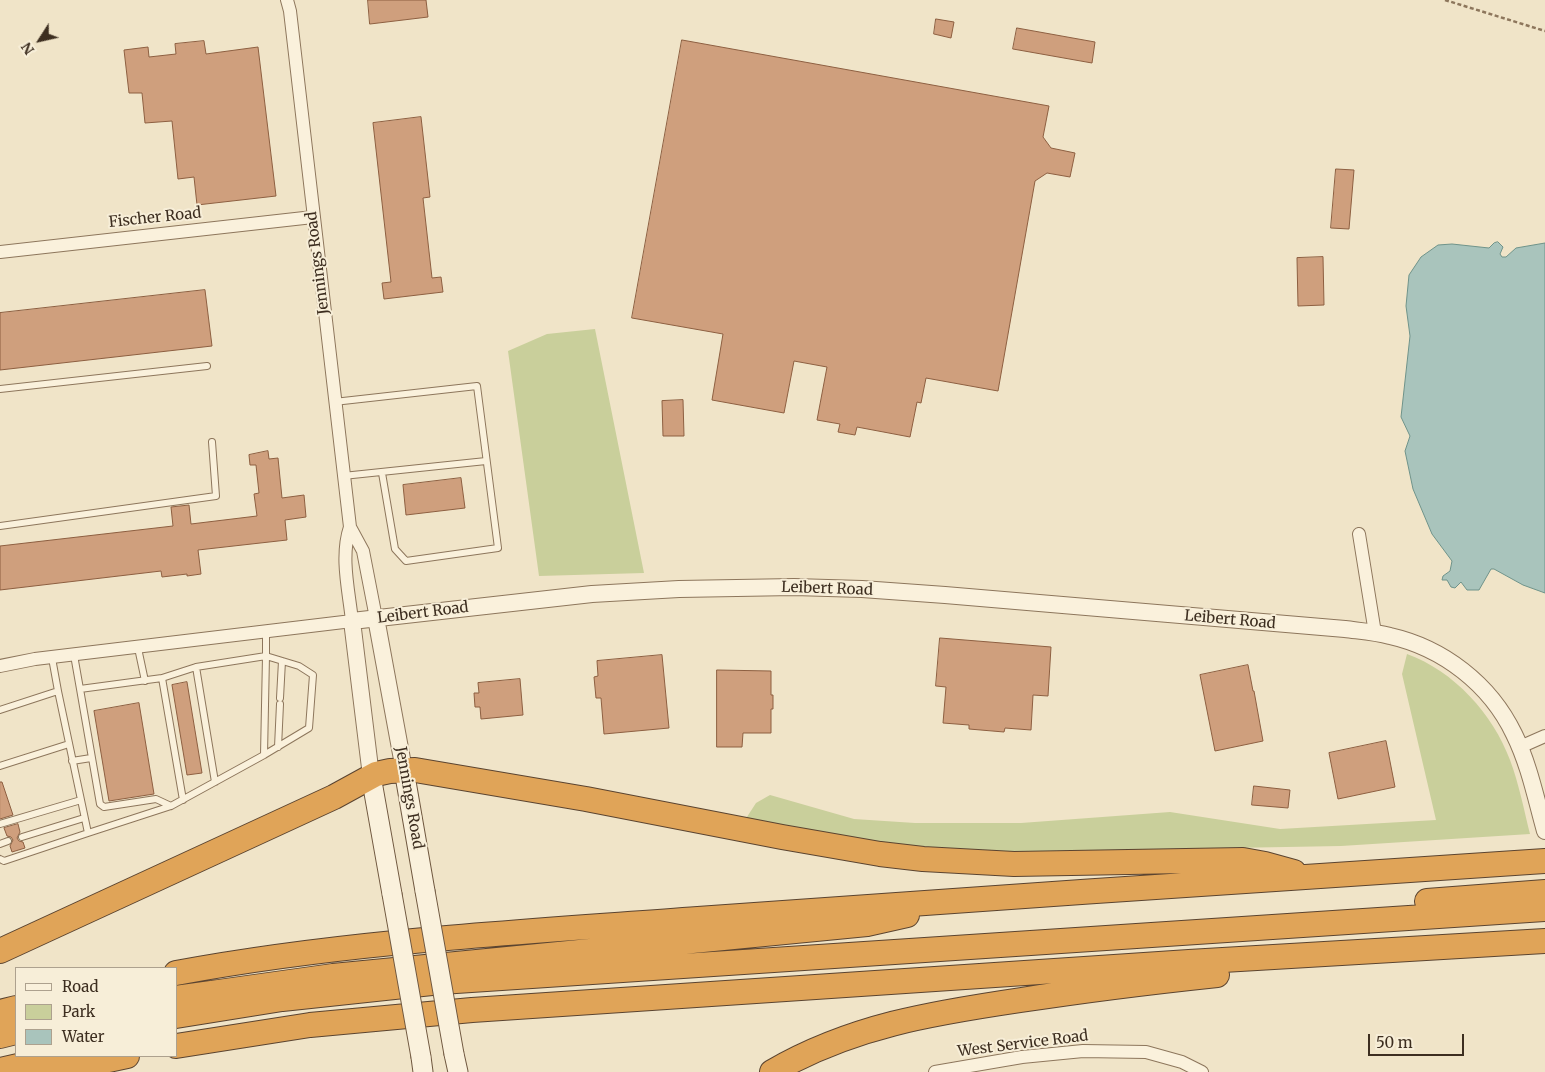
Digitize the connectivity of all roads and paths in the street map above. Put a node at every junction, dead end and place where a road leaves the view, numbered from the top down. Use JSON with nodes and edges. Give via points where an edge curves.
{"nodes":[{"id":1,"x":286,"y":0,"type":"edge"},
{"id":2,"x":1445,"y":0,"type":"edge"},
{"id":3,"x":1545,"y":31,"type":"edge"},
{"id":4,"x":313,"y":217,"type":"junction"},
{"id":5,"x":0,"y":252,"type":"edge"},
{"id":6,"x":207,"y":366,"type":"dead end"},
{"id":7,"x":0,"y":389,"type":"edge"},
{"id":8,"x":334,"y":402,"type":"junction"},
{"id":9,"x":212,"y":442,"type":"dead end"},
{"id":10,"x":486,"y":461,"type":"junction"},
{"id":11,"x":382,"y":473,"type":"junction"},
{"id":12,"x":343,"y":476,"type":"junction"},
{"id":13,"x":0,"y":526,"type":"edge"},
{"id":14,"x":350,"y":527,"type":"junction"},
{"id":15,"x":1359,"y":534,"type":"dead end"},
{"id":16,"x":376,"y":618,"type":"junction"},
{"id":17,"x":352,"y":621,"type":"junction"},
{"id":18,"x":266,"y":632,"type":"junction"},
{"id":19,"x":1375,"y":633,"type":"junction"},
{"id":20,"x":138,"y":648,"type":"junction"},
{"id":21,"x":74,"y":655,"type":"junction"},
{"id":22,"x":266,"y":656,"type":"junction"},
{"id":23,"x":52,"y":658,"type":"junction"},
{"id":24,"x":282,"y":661,"type":"junction"},
{"id":25,"x":0,"y":666,"type":"edge"},
{"id":26,"x":196,"y":667,"type":"junction"},
{"id":27,"x":162,"y":678,"type":"junction"},
{"id":28,"x":145,"y":681,"type":"junction"},
{"id":29,"x":80,"y":688,"type":"junction"},
{"id":30,"x":58,"y":691,"type":"junction"},
{"id":31,"x":0,"y":710,"type":"edge"},
{"id":32,"x":1545,"y":736,"type":"edge"},
{"id":33,"x":69,"y":744,"type":"junction"},
{"id":34,"x":278,"y":747,"type":"junction"},
{"id":35,"x":1520,"y":747,"type":"junction"},
{"id":36,"x":264,"y":755,"type":"junction"},
{"id":37,"x":91,"y":758,"type":"junction"},
{"id":38,"x":72,"y":762,"type":"junction"},
{"id":39,"x":0,"y":766,"type":"edge"},
{"id":40,"x":404,"y":770,"type":"junction"},
{"id":41,"x":371,"y":776,"type":"junction"},
{"id":42,"x":215,"y":782,"type":"junction"},
{"id":43,"x":80,"y":800,"type":"junction"},
{"id":44,"x":183,"y":800,"type":"junction"},
{"id":45,"x":171,"y":806,"type":"junction"},
{"id":46,"x":84,"y":818,"type":"junction"},
{"id":47,"x":0,"y":824,"type":"edge"},
{"id":48,"x":1545,"y":832,"type":"edge"},
{"id":49,"x":88,"y":833,"type":"junction"},
{"id":50,"x":22,"y":837,"type":"dead end"},
{"id":51,"x":8,"y":841,"type":"dead end"},
{"id":52,"x":0,"y":844,"type":"edge"},
{"id":53,"x":0,"y":859,"type":"edge"},
{"id":54,"x":1545,"y":861,"type":"edge"},
{"id":55,"x":1309,"y":876,"type":"junction"},
{"id":56,"x":1545,"y":892,"type":"edge"},
{"id":57,"x":946,"y":901,"type":"junction"},
{"id":58,"x":1545,"y":909,"type":"edge"},
{"id":59,"x":1537,"y":942,"type":"edge"},
{"id":60,"x":0,"y":951,"type":"edge"},
{"id":61,"x":1309,"y":955,"type":"junction"},
{"id":62,"x":521,"y":958,"type":"junction"},
{"id":63,"x":178,"y":973,"type":"edge"},
{"id":64,"x":178,"y":998,"type":"edge"},
{"id":65,"x":15,"y":1008,"type":"edge"},
{"id":66,"x":0,"y":1012,"type":"edge"},
{"id":67,"x":178,"y":1016,"type":"edge"},
{"id":68,"x":15,"y":1032,"type":"edge"},
{"id":69,"x":0,"y":1036,"type":"edge"},
{"id":70,"x":178,"y":1037,"type":"edge"},
{"id":71,"x":221,"y":1038,"type":"junction"},
{"id":72,"x":178,"y":1046,"type":"edge"},
{"id":73,"x":15,"y":1052,"type":"edge"},
{"id":74,"x":0,"y":1056,"type":"edge"},
{"id":75,"x":58,"y":1057,"type":"edge"},
{"id":76,"x":122,"y":1057,"type":"edge"},
{"id":77,"x":456,"y":1063,"type":"edge"},
{"id":78,"x":422,"y":1064,"type":"edge"},
{"id":79,"x":0,"y":1070,"type":"edge"},
{"id":80,"x":53,"y":1072,"type":"edge"},
{"id":81,"x":772,"y":1072,"type":"edge"},
{"id":82,"x":935,"y":1072,"type":"edge"},
{"id":83,"x":1202,"y":1072,"type":"edge"}],
"edges":[{"from":1,"to":4,"type":"street","name":"Jennings Road","via":[[290,11]]},
{"from":2,"to":3,"type":"path"},
{"from":4,"to":5,"type":"street","name":"Fischer Road"},
{"from":4,"to":8,"type":"street","name":"Jennings Road"},
{"from":6,"to":7,"type":"lane"},
{"from":8,"to":10,"type":"lane","via":[[477,386]]},
{"from":8,"to":12,"type":"street","name":"Jennings Road"},
{"from":9,"to":13,"type":"lane","via":[[216,496]]},
{"from":10,"to":11,"type":"lane"},
{"from":10,"to":11,"type":"lane","via":[[498,548],[406,561],[395,549]]},
{"from":11,"to":12,"type":"lane"},
{"from":12,"to":14,"type":"street","name":"Jennings Road"},
{"from":14,"to":16,"type":"street","name":"Jennings Road","via":[[364,551]]},
{"from":14,"to":17,"type":"street","name":"Jennings Road","via":[[345,555]]},
{"from":15,"to":19,"type":"street"},
{"from":16,"to":17,"type":"street","name":"Leibert Road"},
{"from":16,"to":19,"type":"street","name":"Leibert Road","via":[[632,591],[794,587],[937,594]]},
{"from":16,"to":40,"type":"street","name":"Jennings Road"},
{"from":17,"to":18,"type":"street","name":"Leibert Road"},
{"from":17,"to":41,"type":"street","name":"Jennings Road"},
{"from":18,"to":20,"type":"street","name":"Leibert Road"},
{"from":18,"to":22,"type":"lane"},
{"from":19,"to":35,"type":"street","name":"Leibert Road","via":[[1426,648],[1458,667],[1494,702],[1508,721]]},
{"from":20,"to":21,"type":"street","name":"Leibert Road"},
{"from":20,"to":28,"type":"lane"},
{"from":21,"to":23,"type":"street","name":"Leibert Road"},
{"from":21,"to":29,"type":"lane"},
{"from":22,"to":24,"type":"lane"},
{"from":22,"to":26,"type":"lane"},
{"from":22,"to":36,"type":"lane"},
{"from":23,"to":25,"type":"street","name":"Leibert Road"},
{"from":23,"to":30,"type":"lane"},
{"from":24,"to":34,"type":"lane"},
{"from":24,"to":34,"type":"lane","via":[[313,675],[309,728]]},
{"from":26,"to":27,"type":"lane"},
{"from":26,"to":42,"type":"lane"},
{"from":27,"to":28,"type":"lane"},
{"from":27,"to":44,"type":"lane"},
{"from":28,"to":29,"type":"lane"},
{"from":29,"to":37,"type":"lane"},
{"from":30,"to":31,"type":"lane"},
{"from":30,"to":33,"type":"lane"},
{"from":32,"to":35,"type":"street"},
{"from":33,"to":38,"type":"lane"},
{"from":33,"to":39,"type":"lane"},
{"from":34,"to":36,"type":"lane"},
{"from":35,"to":48,"type":"street","name":"Leibert Road"},
{"from":36,"to":42,"type":"lane"},
{"from":37,"to":38,"type":"lane"},
{"from":37,"to":45,"type":"lane","via":[[98,797],[104,807],[156,799]]},
{"from":38,"to":43,"type":"lane"},
{"from":40,"to":41,"type":"highway"},
{"from":40,"to":55,"type":"highway","via":[[586,799],[899,856],[1014,864],[1243,860]]},
{"from":40,"to":77,"type":"main road","name":"Jennings Road","bridge":true},
{"from":41,"to":60,"type":"highway","via":[[334,797]]},
{"from":41,"to":78,"type":"main road","name":"Jennings Road","bridge":true},
{"from":42,"to":44,"type":"lane"},
{"from":43,"to":46,"type":"lane"},
{"from":43,"to":47,"type":"lane"},
{"from":44,"to":45,"type":"lane"},
{"from":45,"to":49,"type":"lane"},
{"from":46,"to":49,"type":"lane"},
{"from":46,"to":50,"type":"lane"},
{"from":49,"to":53,"type":"lane","via":[[4,861]]},
{"from":51,"to":52,"type":"lane"},
{"from":54,"to":55,"type":"highway"},
{"from":55,"to":57,"type":"highway"},
{"from":56,"to":62,"type":"highway","via":[[566,960]]},
{"from":57,"to":62,"type":"highway","via":[[866,924]]},
{"from":57,"to":63,"type":"highway","via":[[386,944]]},
{"from":58,"to":67,"type":"highway","via":[[433,983],[282,999]]},
{"from":59,"to":61,"type":"highway"},
{"from":61,"to":71,"type":"highway","via":[[454,1011],[310,1025]]},
{"from":61,"to":81,"type":"highway","via":[[1262,970],[1083,991],[923,1015],[842,1039]]},
{"from":62,"to":64,"type":"highway","via":[[324,977]]},
{"from":65,"to":66,"type":"highway"},
{"from":68,"to":69,"type":"highway"},
{"from":70,"to":71,"type":"highway"},
{"from":71,"to":72,"type":"highway"},
{"from":73,"to":74,"type":"highway"},
{"from":75,"to":79,"type":"highway"},
{"from":76,"to":80,"type":"highway"},
{"from":82,"to":83,"type":"street","name":"West Service Road","via":[[1083,1050],[1146,1052],[1182,1062]]}]}
